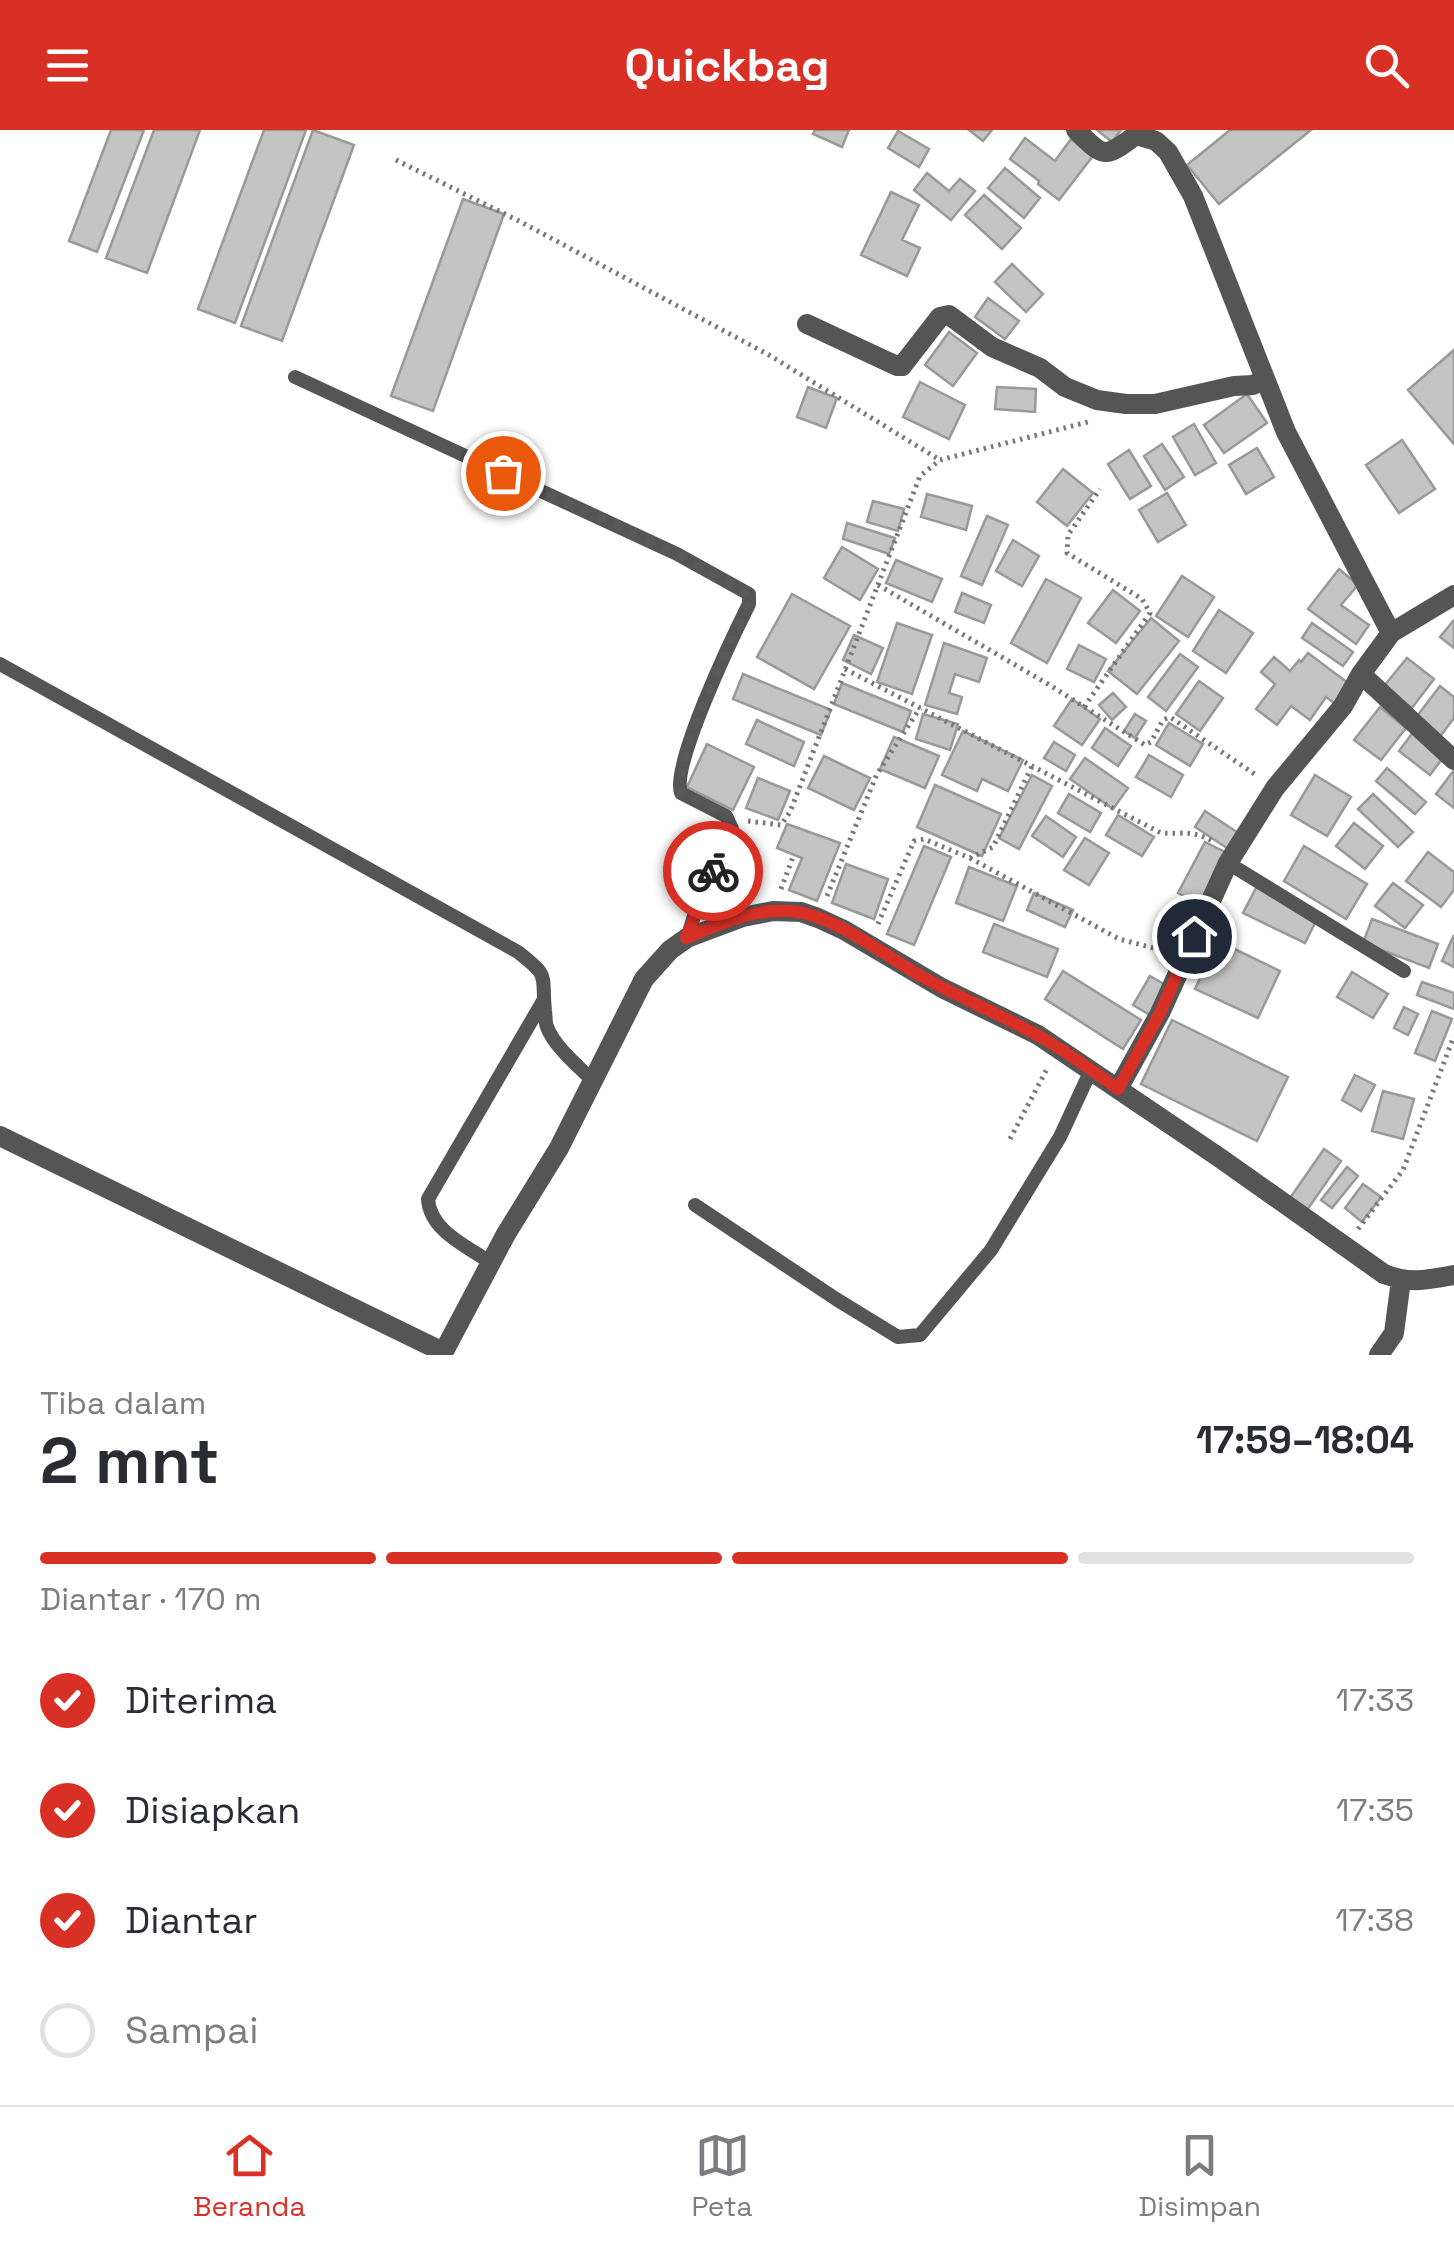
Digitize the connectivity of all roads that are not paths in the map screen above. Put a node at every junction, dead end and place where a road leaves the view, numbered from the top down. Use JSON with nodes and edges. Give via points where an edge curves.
{"nodes":[{"id":1,"x":1076,"y":130,"type":"edge"},
{"id":2,"x":807,"y":324,"type":"dead end"},
{"id":3,"x":295,"y":376,"type":"dead end"},
{"id":4,"x":1264,"y":379,"type":"junction"},
{"id":5,"x":1454,"y":595,"type":"edge"},
{"id":6,"x":1391,"y":632,"type":"junction"},
{"id":7,"x":0,"y":664,"type":"edge"},
{"id":8,"x":1361,"y":674,"type":"junction"},
{"id":9,"x":1454,"y":760,"type":"edge"},
{"id":10,"x":1230,"y":859,"type":"junction"},
{"id":11,"x":686,"y":938,"type":"junction"},
{"id":12,"x":1404,"y":972,"type":"dead end"},
{"id":13,"x":544,"y":999,"type":"junction"},
{"id":14,"x":1091,"y":1070,"type":"junction"},
{"id":15,"x":592,"y":1080,"type":"junction"},
{"id":16,"x":1118,"y":1089,"type":"junction"},
{"id":17,"x":0,"y":1136,"type":"edge"},
{"id":18,"x":696,"y":1205,"type":"dead end"},
{"id":19,"x":491,"y":1263,"type":"junction"},
{"id":20,"x":1454,"y":1275,"type":"edge"},
{"id":21,"x":1400,"y":1280,"type":"junction"},
{"id":22,"x":442,"y":1354,"type":"edge"},
{"id":23,"x":1379,"y":1355,"type":"edge"}],
"edges":[{"from":1,"to":4,"type":"street","via":[[1106,153],[1136,135],[1168,152],[1193,196]]},
{"from":2,"to":4,"type":"street","via":[[902,366],[940,317],[949,315],[1066,387],[1126,404]]},
{"from":3,"to":11,"type":"lane","via":[[749,594],[678,784],[681,793],[726,816],[732,829]]},
{"from":4,"to":6,"type":"street"},
{"from":5,"to":6,"type":"street"},
{"from":6,"to":8,"type":"street"},
{"from":7,"to":13,"type":"lane","via":[[518,952],[540,970]]},
{"from":8,"to":9,"type":"street"},
{"from":8,"to":10,"type":"street"},
{"from":10,"to":12,"type":"lane"},
{"from":10,"to":16,"type":"street"},
{"from":11,"to":14,"type":"street","via":[[733,920],[801,912],[1038,1035]]},
{"from":11,"to":15,"type":"street","via":[[644,979]]},
{"from":13,"to":15,"type":"lane","via":[[547,1027]]},
{"from":13,"to":19,"type":"lane","via":[[428,1200],[440,1228]]},
{"from":14,"to":16,"type":"street"},
{"from":14,"to":18,"type":"lane","via":[[1060,1137],[991,1250],[920,1335],[898,1338]]},
{"from":15,"to":19,"type":"street"},
{"from":16,"to":21,"type":"street"},
{"from":17,"to":22,"type":"street"},
{"from":19,"to":22,"type":"street"},
{"from":20,"to":21,"type":"street"},
{"from":21,"to":23,"type":"street","via":[[1394,1333]]}]}
